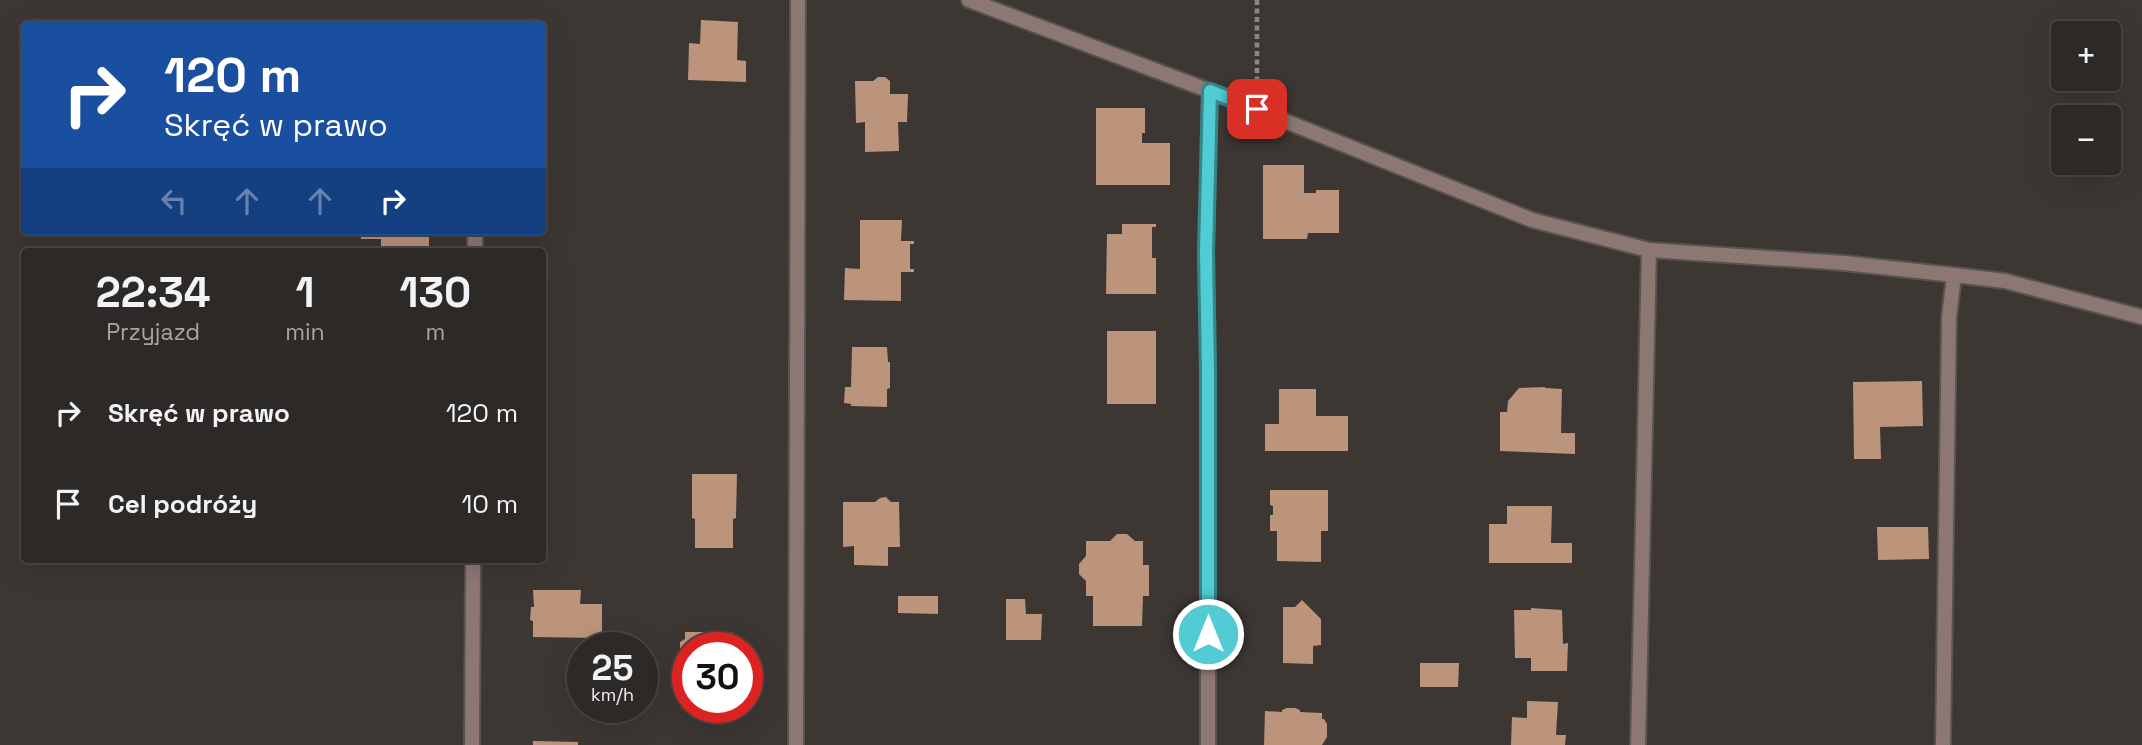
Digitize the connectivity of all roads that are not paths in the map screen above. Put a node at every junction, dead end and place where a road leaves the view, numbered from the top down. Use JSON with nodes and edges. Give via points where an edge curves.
{"nodes":[{"id":1,"x":798,"y":0,"type":"edge"},
{"id":2,"x":969,"y":0,"type":"edge"},
{"id":3,"x":1210,"y":91,"type":"junction"},
{"id":4,"x":1649,"y":250,"type":"junction"},
{"id":5,"x":1954,"y":275,"type":"junction"},
{"id":6,"x":2142,"y":317,"type":"edge"},
{"id":7,"x":473,"y":563,"type":"edge"},
{"id":8,"x":472,"y":745,"type":"edge"},
{"id":9,"x":796,"y":745,"type":"edge"},
{"id":10,"x":1208,"y":745,"type":"edge"},
{"id":11,"x":1638,"y":745,"type":"edge"},
{"id":12,"x":1943,"y":745,"type":"edge"}],
"edges":[{"from":1,"to":9,"type":"street"},
{"from":2,"to":3,"type":"street"},
{"from":3,"to":4,"type":"street","via":[[1532,220]]},
{"from":3,"to":10,"type":"street","via":[[1206,252]]},
{"from":4,"to":5,"type":"street"},
{"from":4,"to":11,"type":"street"},
{"from":5,"to":6,"type":"street","via":[[2005,281]]},
{"from":5,"to":12,"type":"street","via":[[1949,318]]},
{"from":7,"to":8,"type":"street"}]}
